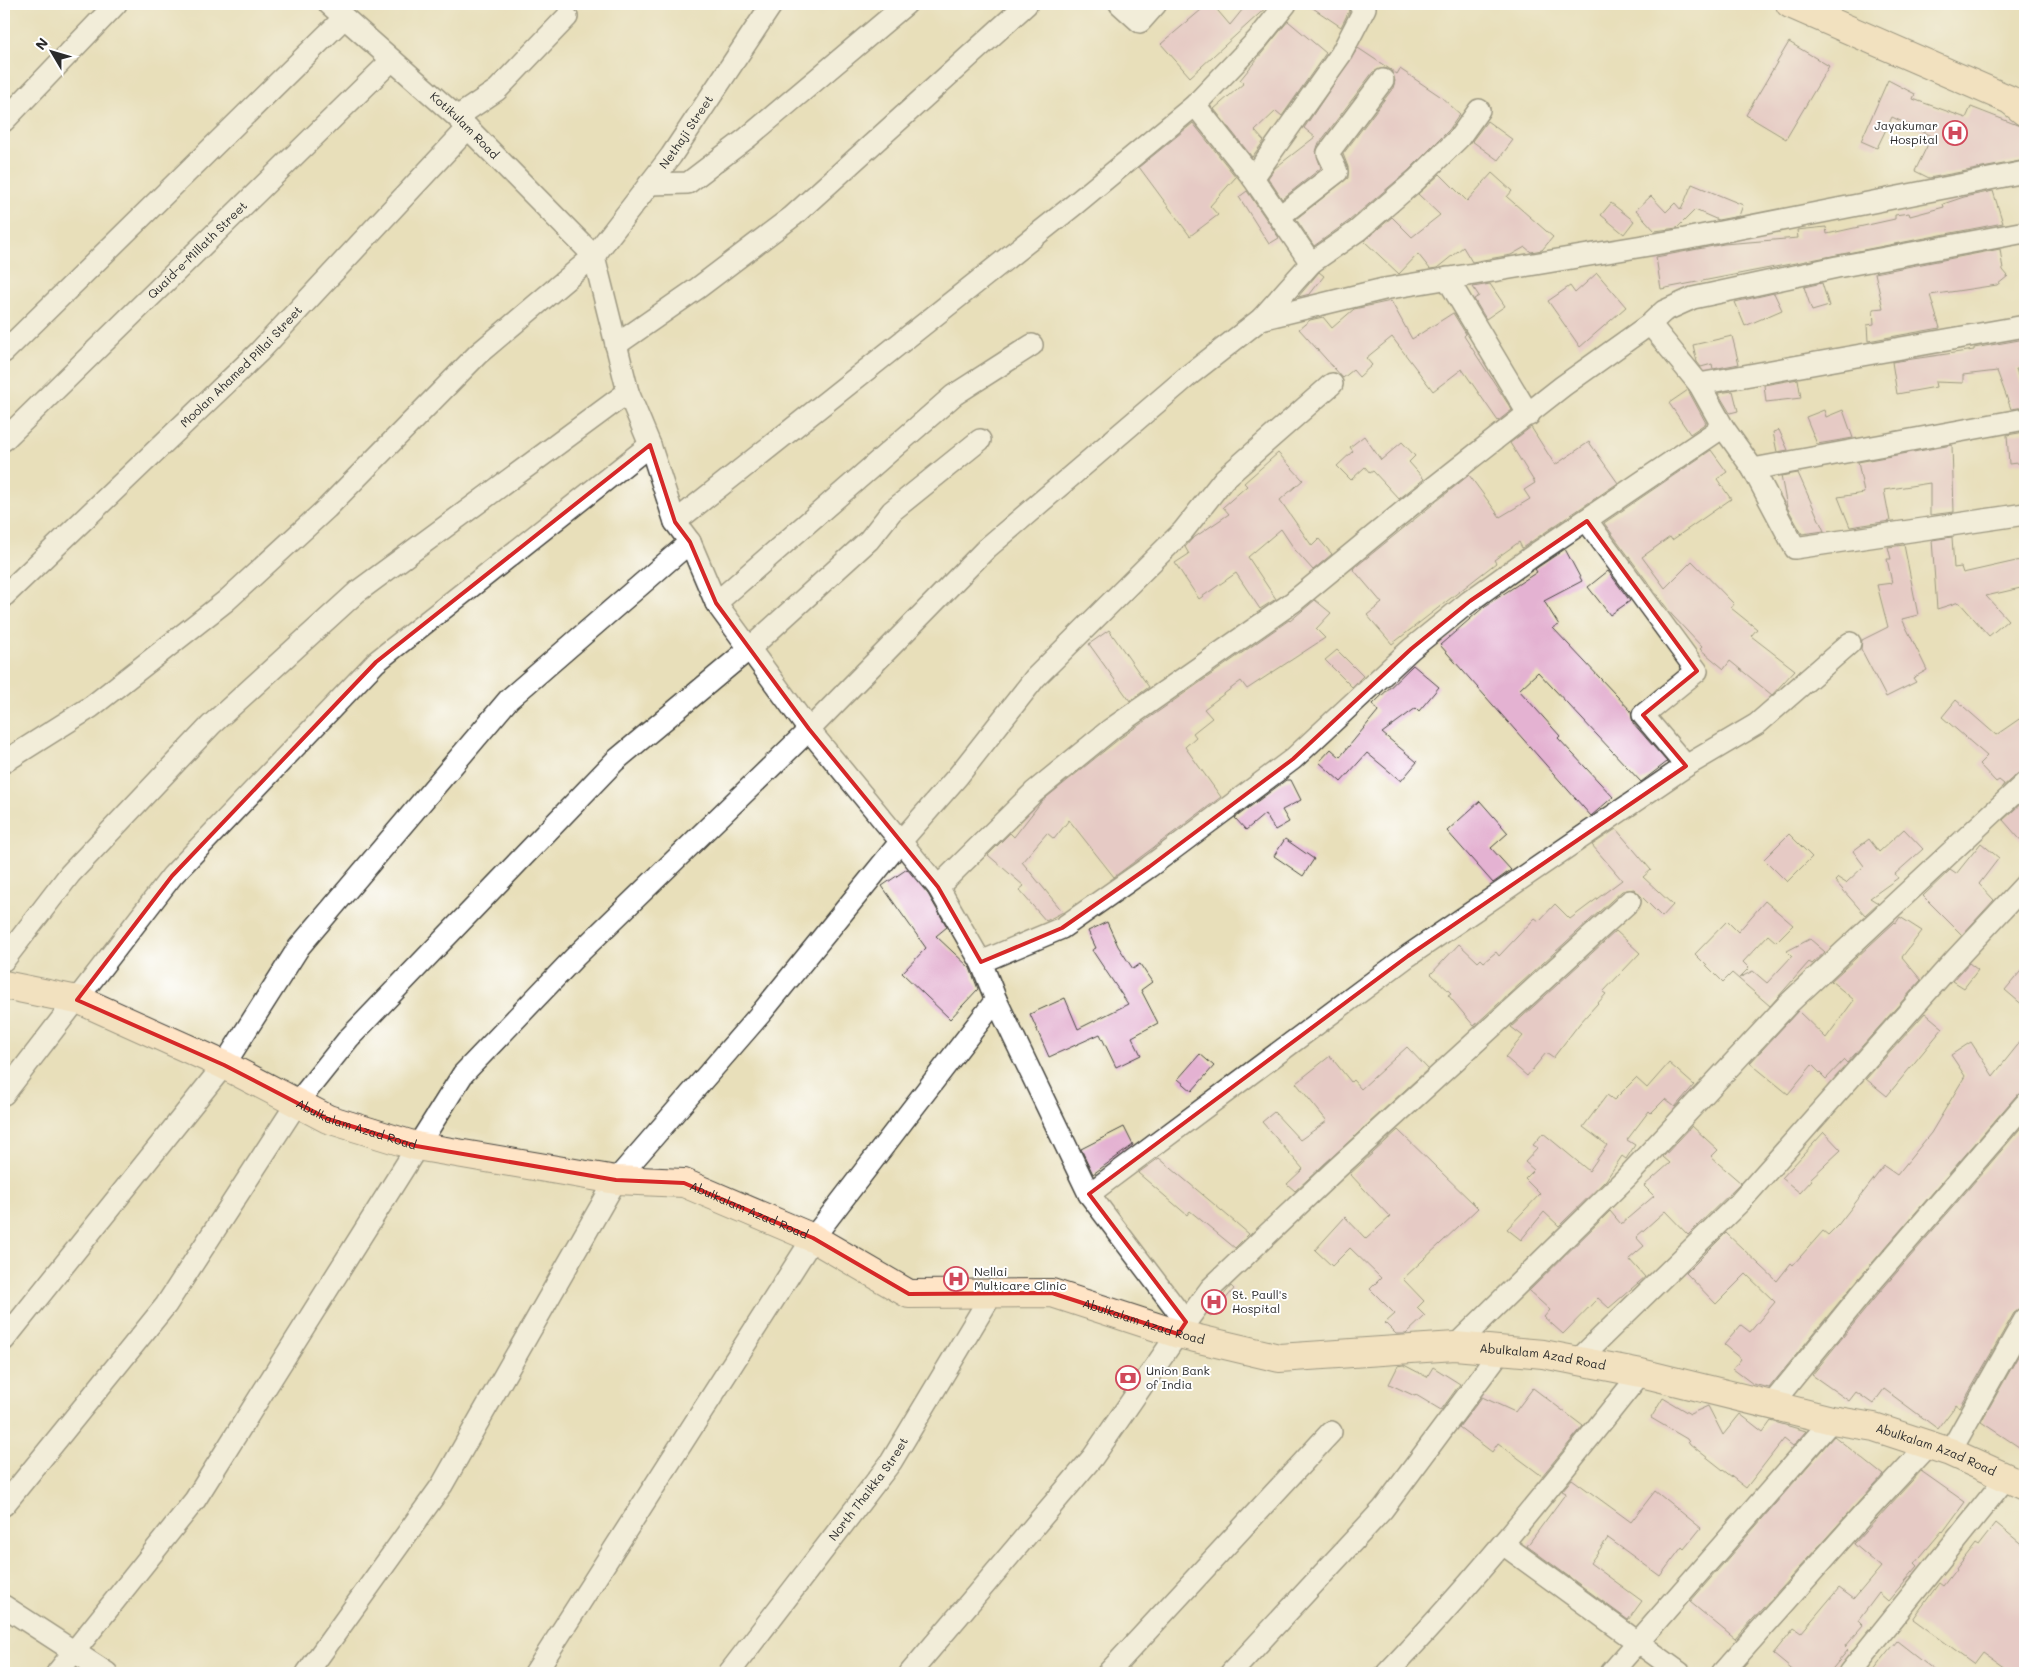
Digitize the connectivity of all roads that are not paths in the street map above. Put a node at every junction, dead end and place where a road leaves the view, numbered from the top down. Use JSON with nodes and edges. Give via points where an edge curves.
{"nodes":[{"id":1,"x":116,"y":4,"type":"edge"},
{"id":2,"x":329,"y":4,"type":"edge"},
{"id":3,"x":772,"y":4,"type":"edge"},
{"id":4,"x":906,"y":4,"type":"edge"},
{"id":5,"x":1027,"y":4,"type":"edge"},
{"id":6,"x":1120,"y":4,"type":"edge"},
{"id":7,"x":1156,"y":4,"type":"edge"},
{"id":8,"x":1286,"y":4,"type":"edge"},
{"id":9,"x":1359,"y":4,"type":"edge"},
{"id":10,"x":1790,"y":4,"type":"edge"},
{"id":11,"x":344,"y":18,"type":"junction"},
{"id":12,"x":567,"y":18,"type":"dead end"},
{"id":13,"x":392,"y":60,"type":"junction"},
{"id":14,"x":1383,"y":80,"type":"dead end"},
{"id":15,"x":2020,"y":104,"type":"edge"},
{"id":16,"x":1195,"y":105,"type":"junction"},
{"id":17,"x":1479,"y":110,"type":"dead end"},
{"id":18,"x":4,"y":121,"type":"edge"},
{"id":19,"x":463,"y":122,"type":"junction"},
{"id":20,"x":2025,"y":172,"type":"edge"},
{"id":21,"x":1253,"y":178,"type":"junction"},
{"id":22,"x":649,"y":184,"type":"junction"},
{"id":23,"x":1280,"y":216,"type":"junction"},
{"id":24,"x":2025,"y":232,"type":"edge"},
{"id":25,"x":594,"y":256,"type":"junction"},
{"id":26,"x":1311,"y":263,"type":"junction"},
{"id":27,"x":1447,"y":278,"type":"junction"},
{"id":28,"x":1261,"y":319,"type":"junction"},
{"id":29,"x":1650,"y":324,"type":"junction"},
{"id":30,"x":2025,"y":326,"type":"edge"},
{"id":31,"x":616,"y":345,"type":"junction"},
{"id":32,"x":1032,"y":345,"type":"dead end"},
{"id":33,"x":4,"y":352,"type":"edge"},
{"id":34,"x":1332,"y":384,"type":"dead end"},
{"id":35,"x":1699,"y":384,"type":"junction"},
{"id":36,"x":628,"y":392,"type":"junction"},
{"id":37,"x":1529,"y":415,"type":"junction"},
{"id":38,"x":2025,"y":419,"type":"edge"},
{"id":39,"x":1722,"y":428,"type":"junction"},
{"id":40,"x":4,"y":440,"type":"edge"},
{"id":41,"x":980,"y":440,"type":"dead end"},
{"id":42,"x":650,"y":444,"type":"junction"},
{"id":43,"x":1752,"y":470,"type":"junction"},
{"id":44,"x":2025,"y":514,"type":"edge"},
{"id":45,"x":1586,"y":521,"type":"junction"},
{"id":46,"x":675,"y":522,"type":"junction"},
{"id":47,"x":690,"y":542,"type":"junction"},
{"id":48,"x":4,"y":596,"type":"edge"},
{"id":49,"x":716,"y":603,"type":"junction"},
{"id":50,"x":1850,"y":644,"type":"dead end"},
{"id":51,"x":749,"y":649,"type":"junction"},
{"id":52,"x":809,"y":730,"type":"junction"},
{"id":53,"x":4,"y":762,"type":"edge"},
{"id":54,"x":1686,"y":766,"type":"junction"},
{"id":55,"x":2025,"y":783,"type":"edge"},
{"id":56,"x":900,"y":841,"type":"junction"},
{"id":57,"x":2025,"y":885,"type":"edge"},
{"id":58,"x":938,"y":887,"type":"junction"},
{"id":59,"x":1630,"y":901,"type":"dead end"},
{"id":60,"x":4,"y":960,"type":"edge"},
{"id":61,"x":981,"y":962,"type":"junction"},
{"id":62,"x":4,"y":985,"type":"edge"},
{"id":63,"x":77,"y":1000,"type":"junction"},
{"id":64,"x":996,"y":1000,"type":"junction"},
{"id":65,"x":224,"y":1066,"type":"junction"},
{"id":66,"x":4,"y":1094,"type":"edge"},
{"id":67,"x":297,"y":1103,"type":"junction"},
{"id":68,"x":2025,"y":1104,"type":"edge"},
{"id":69,"x":416,"y":1146,"type":"junction"},
{"id":70,"x":616,"y":1180,"type":"junction"},
{"id":71,"x":1089,"y":1194,"type":"junction"},
{"id":72,"x":813,"y":1238,"type":"junction"},
{"id":73,"x":993,"y":1292,"type":"junction"},
{"id":74,"x":2025,"y":1319,"type":"edge"},
{"id":75,"x":1182,"y":1328,"type":"junction"},
{"id":76,"x":4,"y":1340,"type":"edge"},
{"id":77,"x":1455,"y":1346,"type":"junction"},
{"id":78,"x":1502,"y":1349,"type":"junction"},
{"id":79,"x":1576,"y":1361,"type":"junction"},
{"id":80,"x":1641,"y":1373,"type":"junction"},
{"id":81,"x":1772,"y":1404,"type":"junction"},
{"id":82,"x":1832,"y":1420,"type":"junction"},
{"id":83,"x":1331,"y":1432,"type":"dead end"},
{"id":84,"x":1939,"y":1449,"type":"junction"},
{"id":85,"x":2016,"y":1482,"type":"edge"},
{"id":86,"x":4,"y":1505,"type":"edge"},
{"id":87,"x":1504,"y":1544,"type":"junction"},
{"id":88,"x":4,"y":1606,"type":"edge"},
{"id":89,"x":1639,"y":1641,"type":"junction"},
{"id":90,"x":74,"y":1652,"type":"junction"},
{"id":91,"x":57,"y":1673,"type":"edge"},
{"id":92,"x":107,"y":1673,"type":"edge"},
{"id":93,"x":307,"y":1673,"type":"edge"},
{"id":94,"x":535,"y":1673,"type":"edge"},
{"id":95,"x":729,"y":1673,"type":"edge"},
{"id":96,"x":910,"y":1673,"type":"edge"},
{"id":97,"x":1108,"y":1673,"type":"edge"},
{"id":98,"x":1231,"y":1673,"type":"edge"},
{"id":99,"x":1387,"y":1673,"type":"edge"},
{"id":100,"x":1611,"y":1673,"type":"edge"},
{"id":101,"x":1680,"y":1673,"type":"edge"},
{"id":102,"x":1722,"y":1673,"type":"edge"},
{"id":103,"x":1849,"y":1673,"type":"edge"}],
"edges":[{"from":1,"to":18,"type":"street"},
{"from":2,"to":11,"type":"street","name":"Kotikulam Road"},
{"from":3,"to":22,"type":"street","name":"Nethaji Street"},
{"from":4,"to":22,"type":"street","via":[[747,138],[688,183]]},
{"from":5,"to":31,"type":"street","via":[[793,216]]},
{"from":6,"to":7,"type":"street","via":[[1140,22]]},
{"from":8,"to":16,"type":"street"},
{"from":9,"to":21,"type":"street","via":[[1365,8],[1342,54]]},
{"from":10,"to":15,"type":"main road"},
{"from":11,"to":13,"type":"street","name":"Kotikulam Road"},
{"from":11,"to":33,"type":"street"},
{"from":12,"to":19,"type":"street","name":"Moolan Ahamed Pillai Street"},
{"from":13,"to":19,"type":"street","name":"Kotikulam Road"},
{"from":13,"to":40,"type":"street","name":"Quaid-e-Millath Street"},
{"from":14,"to":23,"type":"street","via":[[1328,153],[1337,172]]},
{"from":16,"to":21,"type":"street"},
{"from":16,"to":46,"type":"street"},
{"from":17,"to":26,"type":"street","via":[[1459,138],[1416,180],[1357,231]]},
{"from":19,"to":25,"type":"street","name":"Kotikulam Road"},
{"from":19,"to":48,"type":"street","name":"Moolan Ahamed Pillai Street","via":[[258,352]]},
{"from":20,"to":27,"type":"street","via":[[1685,239]]},
{"from":21,"to":23,"type":"street"},
{"from":22,"to":25,"type":"street","name":"Nethaji Street"},
{"from":23,"to":26,"type":"street"},
{"from":24,"to":29,"type":"street","via":[[1693,298],[1664,310]]},
{"from":25,"to":31,"type":"street"},
{"from":25,"to":53,"type":"street","name":"Nethaji Street","via":[[478,354],[326,508],[227,600],[91,707]]},
{"from":26,"to":28,"type":"street"},
{"from":27,"to":28,"type":"street","via":[[1384,289]]},
{"from":27,"to":37,"type":"street"},
{"from":28,"to":52,"type":"street","via":[[1188,376],[987,548]]},
{"from":29,"to":35,"type":"street"},
{"from":29,"to":37,"type":"street","via":[[1562,386]]},
{"from":30,"to":35,"type":"street"},
{"from":31,"to":36,"type":"street"},
{"from":32,"to":49,"type":"street","via":[[954,395]]},
{"from":34,"to":56,"type":"street","via":[[1224,479],[1182,531],[1035,678],[958,776]]},
{"from":35,"to":39,"type":"street"},
{"from":36,"to":42,"type":"street"},
{"from":36,"to":60,"type":"street","via":[[358,592],[211,725],[70,874]]},
{"from":37,"to":58,"type":"street","via":[[1410,506],[1293,602],[1111,729],[1034,792]]},
{"from":38,"to":43,"type":"street"},
{"from":39,"to":43,"type":"street"},
{"from":39,"to":45,"type":"street"},
{"from":41,"to":51,"type":"street","via":[[892,511],[869,540]]},
{"from":42,"to":46,"type":"street"},
{"from":42,"to":63,"type":"street","via":[[376,662],[172,876]]},
{"from":43,"to":44,"type":"street","via":[[1795,548]]},
{"from":45,"to":54,"type":"street","via":[[1697,671],[1644,715]]},
{"from":45,"to":61,"type":"street","via":[[1470,601],[1411,649],[1293,759],[1149,867],[1062,928]]},
{"from":46,"to":47,"type":"street"},
{"from":47,"to":49,"type":"street"},
{"from":47,"to":65,"type":"street","via":[[509,699],[299,947]]},
{"from":49,"to":51,"type":"street"},
{"from":50,"to":54,"type":"street","via":[[1757,724]]},
{"from":51,"to":52,"type":"street"},
{"from":51,"to":67,"type":"street","via":[[615,761],[349,1038]]},
{"from":52,"to":56,"type":"street"},
{"from":52,"to":69,"type":"street","via":[[575,957],[463,1074]]},
{"from":54,"to":71,"type":"street","via":[[1408,956]]},
{"from":55,"to":77,"type":"street","via":[[1789,1003],[1627,1177]]},
{"from":56,"to":58,"type":"street"},
{"from":56,"to":70,"type":"street","via":[[762,1012]]},
{"from":57,"to":79,"type":"street","via":[[1740,1202]]},
{"from":58,"to":61,"type":"street"},
{"from":59,"to":75,"type":"street","via":[[1211,1288]]},
{"from":61,"to":64,"type":"street"},
{"from":62,"to":63,"type":"main road","name":"Abulkalam Azad Road"},
{"from":63,"to":65,"type":"main road","name":"Abulkalam Azad Road"},
{"from":63,"to":66,"type":"street"},
{"from":64,"to":71,"type":"street"},
{"from":64,"to":72,"type":"street"},
{"from":65,"to":67,"type":"main road","name":"Abulkalam Azad Road"},
{"from":65,"to":76,"type":"street"},
{"from":67,"to":69,"type":"main road","name":"Abulkalam Azad Road","via":[[328,1119]]},
{"from":67,"to":86,"type":"street","via":[[166,1305]]},
{"from":68,"to":81,"type":"street","via":[[1863,1292]]},
{"from":69,"to":70,"type":"main road","name":"Abulkalam Azad Road"},
{"from":69,"to":90,"type":"street","via":[[195,1500]]},
{"from":70,"to":72,"type":"main road","name":"Abulkalam Azad Road","via":[[684,1183]]},
{"from":70,"to":93,"type":"street","via":[[442,1486]]},
{"from":71,"to":75,"type":"street"},
{"from":72,"to":73,"type":"main road","name":"Abulkalam Azad Road","via":[[909,1294]]},
{"from":72,"to":94,"type":"street"},
{"from":73,"to":75,"type":"main road","name":"Abulkalam Azad Road","via":[[1052,1294]]},
{"from":73,"to":95,"type":"street","name":"North Thaikka Street","via":[[891,1462]]},
{"from":74,"to":84,"type":"street"},
{"from":75,"to":77,"type":"main road","name":"Abulkalam Azad Road","via":[[1279,1358]]},
{"from":75,"to":96,"type":"street","via":[[1093,1457]]},
{"from":77,"to":78,"type":"main road","name":"Abulkalam Azad Road"},
{"from":78,"to":79,"type":"main road","name":"Abulkalam Azad Road"},
{"from":78,"to":98,"type":"street","via":[[1383,1509]]},
{"from":79,"to":80,"type":"main road","name":"Abulkalam Azad Road"},
{"from":80,"to":81,"type":"main road","name":"Abulkalam Azad Road"},
{"from":80,"to":87,"type":"street"},
{"from":81,"to":82,"type":"main road","name":"Abulkalam Azad Road"},
{"from":82,"to":84,"type":"main road","name":"Abulkalam Azad Road","via":[[1874,1428]]},
{"from":82,"to":89,"type":"street"},
{"from":83,"to":97,"type":"street"},
{"from":84,"to":85,"type":"main road","name":"Abulkalam Azad Road"},
{"from":84,"to":102,"type":"street","via":[[1861,1516]]},
{"from":85,"to":103,"type":"street"},
{"from":87,"to":89,"type":"street"},
{"from":87,"to":99,"type":"street"},
{"from":88,"to":90,"type":"street"},
{"from":89,"to":100,"type":"street"},
{"from":89,"to":101,"type":"street"},
{"from":90,"to":91,"type":"street"},
{"from":90,"to":92,"type":"street"}]}
